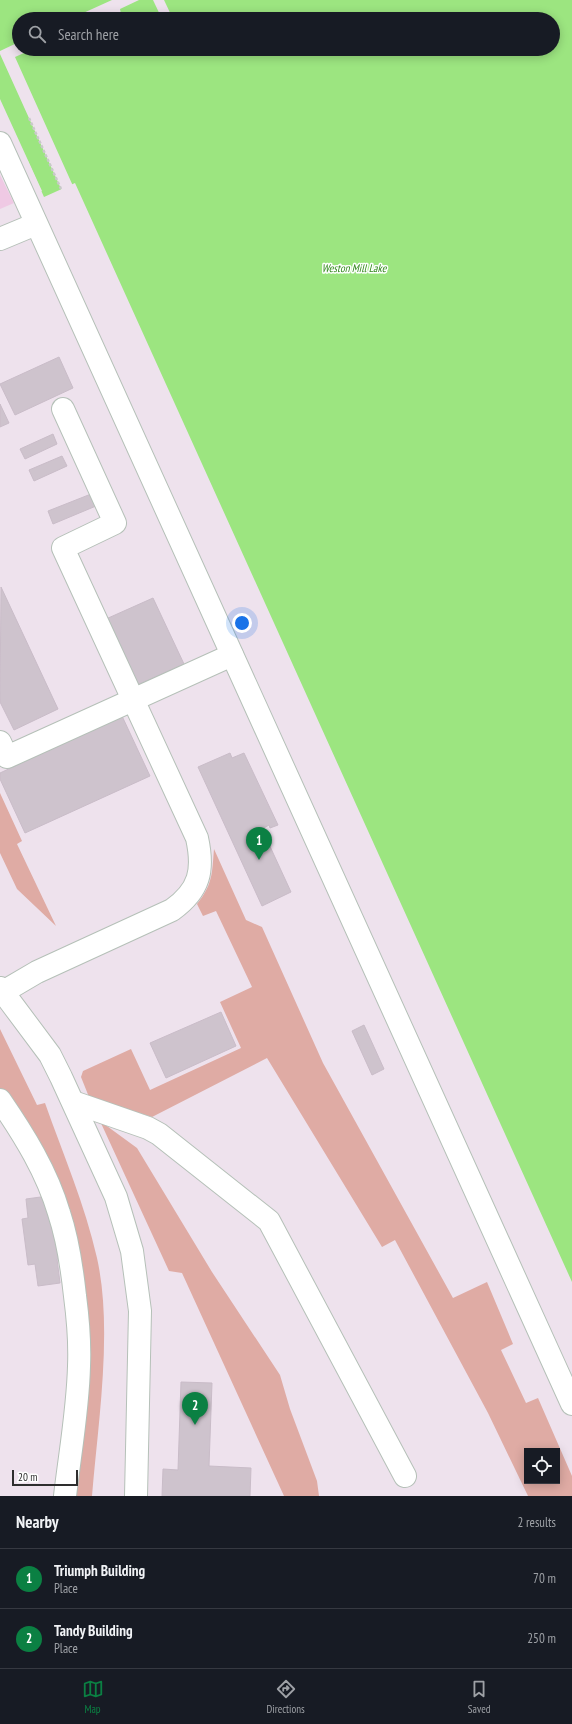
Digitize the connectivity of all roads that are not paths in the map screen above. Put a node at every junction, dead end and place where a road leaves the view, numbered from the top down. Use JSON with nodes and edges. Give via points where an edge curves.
{"nodes":[{"id":1,"x":0,"y":143,"type":"edge"},
{"id":2,"x":36,"y":224,"type":"junction"},
{"id":3,"x":0,"y":239,"type":"edge"},
{"id":4,"x":63,"y":409,"type":"dead end"},
{"id":5,"x":232,"y":655,"type":"junction"},
{"id":6,"x":133,"y":700,"type":"junction"},
{"id":7,"x":0,"y":742,"type":"edge"},
{"id":8,"x":1,"y":990,"type":"edge"},
{"id":9,"x":0,"y":1100,"type":"edge"},
{"id":10,"x":74,"y":1102,"type":"junction"},
{"id":11,"x":572,"y":1404,"type":"edge"},
{"id":12,"x":406,"y":1476,"type":"dead end"},
{"id":13,"x":65,"y":1496,"type":"edge"},
{"id":14,"x":136,"y":1496,"type":"edge"}],
"edges":[{"from":1,"to":2,"type":"lane"},
{"from":2,"to":3,"type":"lane"},
{"from":2,"to":5,"type":"lane"},
{"from":4,"to":6,"type":"lane","via":[[115,523],[63,548]]},
{"from":5,"to":6,"type":"lane"},
{"from":5,"to":11,"type":"lane"},
{"from":6,"to":7,"type":"lane","via":[[7,757]]},
{"from":6,"to":8,"type":"lane","via":[[197,838],[201,866],[196,884],[187,897],[172,910]]},
{"from":8,"to":10,"type":"lane","via":[[50,1055]]},
{"from":9,"to":13,"type":"lane","via":[[20,1130],[59,1211],[72,1268],[78,1316],[79,1366]]},
{"from":10,"to":12,"type":"lane","via":[[159,1134],[269,1221]]},
{"from":10,"to":14,"type":"lane","via":[[116,1197],[135,1270],[140,1312]]}]}
